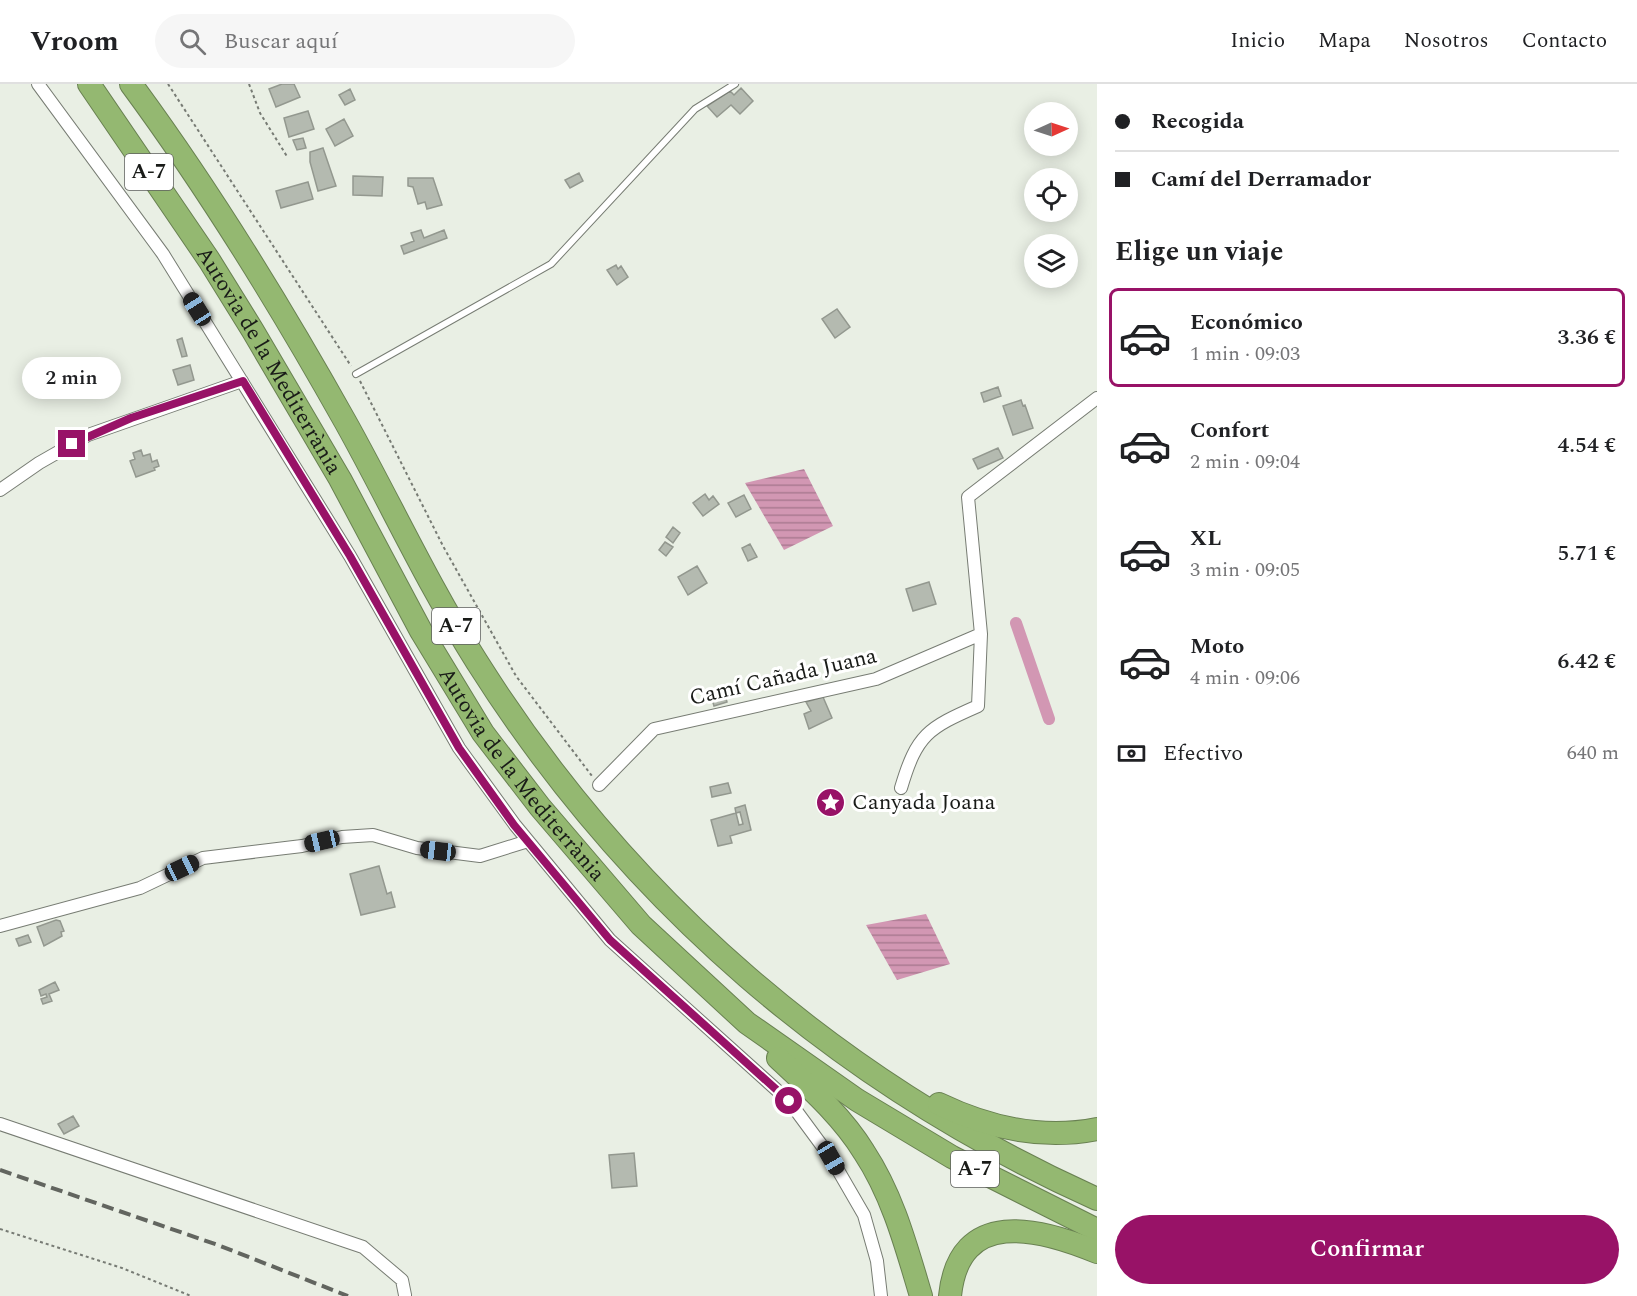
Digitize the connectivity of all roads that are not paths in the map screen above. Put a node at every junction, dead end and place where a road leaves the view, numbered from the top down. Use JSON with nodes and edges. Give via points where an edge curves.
{"nodes":[{"id":1,"x":38,"y":84,"type":"edge"},
{"id":2,"x":88,"y":84,"type":"edge"},
{"id":3,"x":131,"y":84,"type":"edge"},
{"id":4,"x":735,"y":84,"type":"edge"},
{"id":5,"x":356,"y":374,"type":"road end"},
{"id":6,"x":243,"y":381,"type":"junction"},
{"id":7,"x":1097,"y":398,"type":"edge"},
{"id":8,"x":0,"y":490,"type":"edge"},
{"id":9,"x":981,"y":633,"type":"junction"},
{"id":10,"x":599,"y":785,"type":"road end"},
{"id":11,"x":901,"y":788,"type":"dead end"},
{"id":12,"x":528,"y":841,"type":"junction"},
{"id":13,"x":0,"y":926,"type":"edge"},
{"id":14,"x":747,"y":1023,"type":"junction"},
{"id":15,"x":885,"y":1084,"type":"junction"},
{"id":16,"x":0,"y":1124,"type":"edge"},
{"id":17,"x":1097,"y":1129,"type":"edge"},
{"id":18,"x":1097,"y":1199,"type":"edge"},
{"id":19,"x":1097,"y":1230,"type":"edge"},
{"id":20,"x":1097,"y":1252,"type":"edge"},
{"id":21,"x":405,"y":1295,"type":"edge"},
{"id":22,"x":881,"y":1296,"type":"edge"},
{"id":23,"x":921,"y":1296,"type":"edge"},
{"id":24,"x":950,"y":1296,"type":"edge"}],
"edges":[{"from":1,"to":6,"type":"street","via":[[163,254]]},
{"from":2,"to":14,"type":"highway","name":"Autovia de la Mediterrània","number":"A-7","via":[[253,331],[421,631],[483,733],[640,925]]},
{"from":3,"to":15,"type":"highway","name":"Autovia de la Mediterrània","number":"A-7","via":[[291,330],[475,660],[544,761],[593,824],[700,935],[795,1017]]},
{"from":4,"to":5,"type":"lane","via":[[695,109],[551,264]]},
{"from":6,"to":8,"type":"street","via":[[88,435],[39,462]]},
{"from":6,"to":12,"type":"street","via":[[350,556],[459,748]]},
{"from":7,"to":9,"type":"street","via":[[968,497]]},
{"from":9,"to":10,"type":"street","name":"Camí Cañada Juana","via":[[876,680],[654,729]]},
{"from":9,"to":11,"type":"street","via":[[978,706],[936,725],[911,755]]},
{"from":12,"to":13,"type":"street","via":[[480,856],[417,848],[373,835],[203,858],[140,888]]},
{"from":12,"to":22,"type":"street","via":[[610,940],[789,1101],[831,1158],[864,1215],[877,1261]]},
{"from":14,"to":19,"type":"highway","name":"Autovia de la Mediterrània","number":"A-7","via":[[857,1100],[952,1157]]},
{"from":14,"to":23,"type":"highway","via":[[834,1113],[864,1150],[890,1201]]},
{"from":15,"to":17,"type":"highway","via":[[915,1091],[974,1119],[1006,1129],[1071,1134]]},
{"from":15,"to":18,"type":"highway","name":"Autovia de la Mediterrània","number":"A-7","via":[[1004,1156]]},
{"from":16,"to":21,"type":"street","via":[[363,1247],[402,1280]]},
{"from":20,"to":24,"type":"highway","via":[[1051,1234],[1001,1231],[972,1247],[959,1262]]}]}
